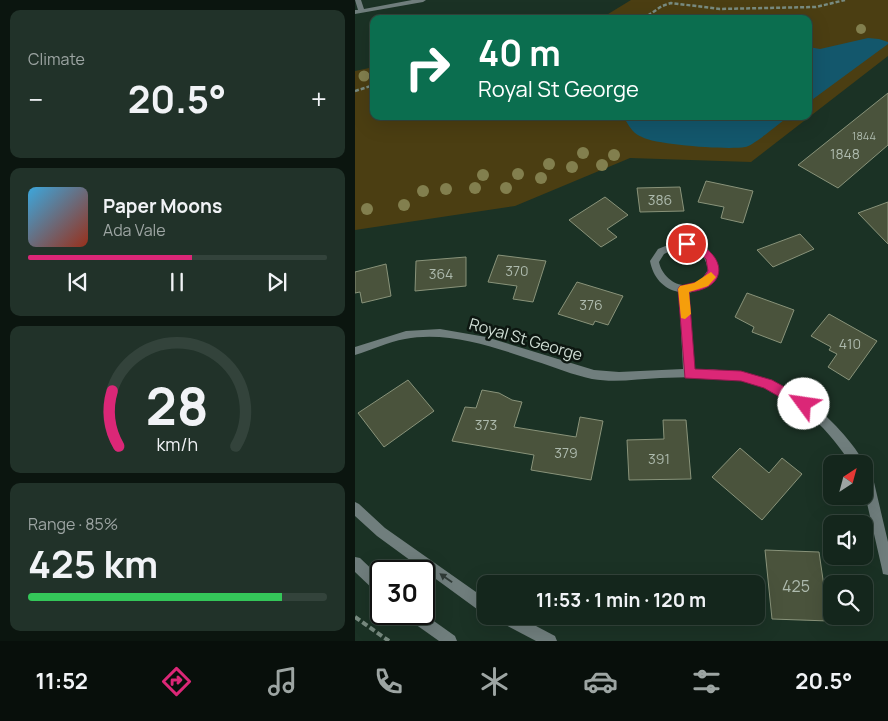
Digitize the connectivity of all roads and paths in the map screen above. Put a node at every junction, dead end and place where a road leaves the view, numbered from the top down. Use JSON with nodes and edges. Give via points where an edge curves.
{"nodes":[{"id":1,"x":358,"y":0,"type":"edge"},
{"id":2,"x":423,"y":0,"type":"edge"},
{"id":3,"x":845,"y":0,"type":"edge"},
{"id":4,"x":358,"y":11,"type":"edge"},
{"id":5,"x":649,"y":15,"type":"edge"},
{"id":6,"x":370,"y":87,"type":"edge"},
{"id":7,"x":355,"y":91,"type":"edge"},
{"id":8,"x":683,"y":289,"type":"junction"},
{"id":9,"x":355,"y":351,"type":"edge"},
{"id":10,"x":689,"y":374,"type":"junction"},
{"id":11,"x":853,"y":455,"type":"edge"},
{"id":12,"x":873,"y":504,"type":"edge"},
{"id":13,"x":355,"y":508,"type":"edge"},
{"id":14,"x":355,"y":563,"type":"edge"},
{"id":15,"x":888,"y":569,"type":"edge"},
{"id":16,"x":370,"y":577,"type":"edge"},
{"id":17,"x":477,"y":600,"type":"edge"},
{"id":18,"x":355,"y":617,"type":"edge"},
{"id":19,"x":428,"y":625,"type":"edge"},
{"id":20,"x":520,"y":625,"type":"edge"},
{"id":21,"x":389,"y":641,"type":"edge"},
{"id":22,"x":450,"y":641,"type":"edge"},
{"id":23,"x":550,"y":641,"type":"edge"}],
"edges":[{"from":1,"to":4,"type":"street"},
{"from":2,"to":4,"type":"street"},
{"from":3,"to":5,"type":"path","via":[[816,7],[728,9],[671,3]]},
{"from":6,"to":7,"type":"path"},
{"from":8,"to":8,"type":"street","via":[[704,284],[710,278],[713,264],[697,246],[678,244],[661,251],[654,264],[660,279]]},
{"from":8,"to":10,"type":"street"},
{"from":9,"to":10,"type":"street","name":"Royal St George","via":[[383,340],[423,333],[467,337],[595,375]]},
{"from":10,"to":11,"type":"street","name":"Royal St George","via":[[741,376],[794,397],[814,411]]},
{"from":12,"to":15,"type":"street"},
{"from":17,"to":13,"type":"street","one_way":true,"via":[[381,532]]},
{"from":14,"to":16,"type":"street"},
{"from":18,"to":21,"type":"path"},
{"from":19,"to":22,"type":"street"},
{"from":20,"to":23,"type":"street"}]}
